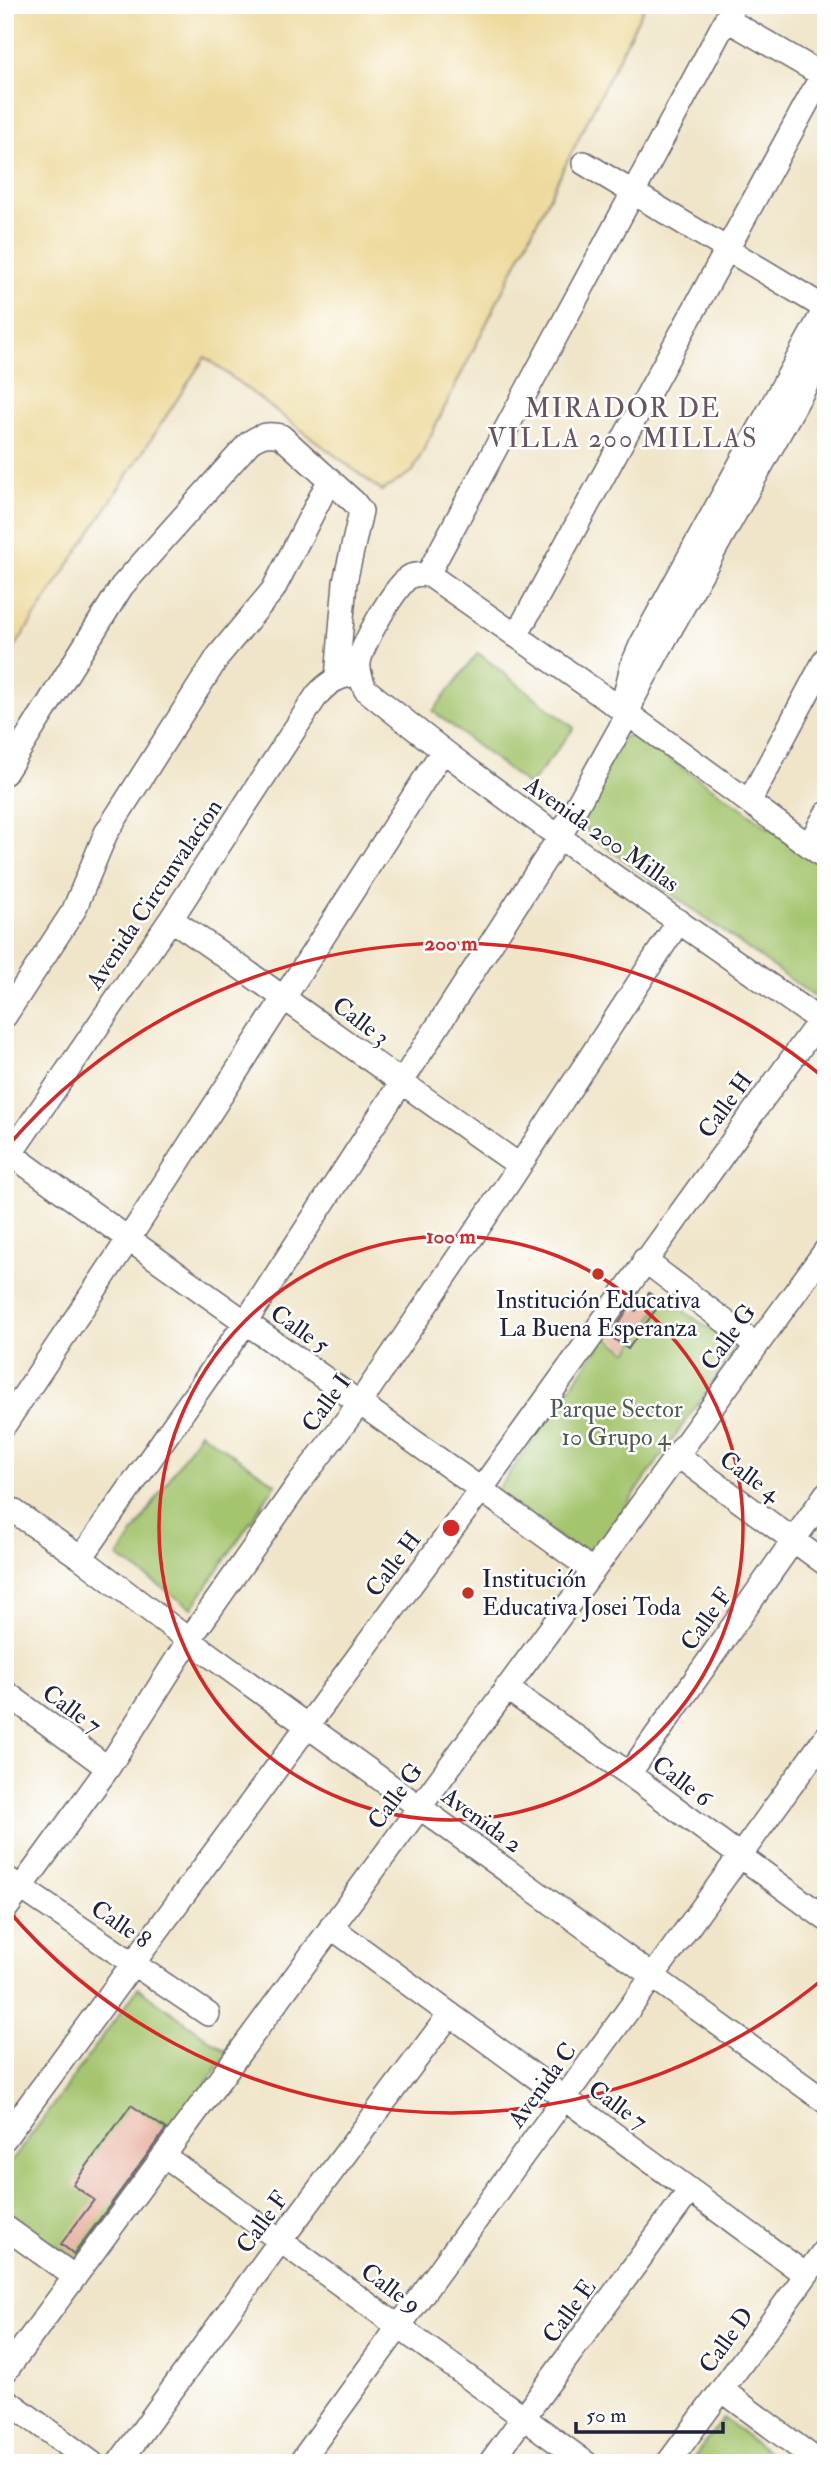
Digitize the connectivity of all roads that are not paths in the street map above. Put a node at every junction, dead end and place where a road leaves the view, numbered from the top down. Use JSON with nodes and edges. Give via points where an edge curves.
{"nodes":[{"id":1,"x":730,"y":12,"type":"edge"},
{"id":2,"x":825,"y":73,"type":"edge"},
{"id":3,"x":584,"y":163,"type":"dead end"},
{"id":4,"x":633,"y":192,"type":"junction"},
{"id":5,"x":727,"y":249,"type":"junction"},
{"id":6,"x":825,"y":308,"type":"edge"},
{"id":7,"x":826,"y":349,"type":"edge"},
{"id":8,"x":330,"y":479,"type":"junction"},
{"id":9,"x":428,"y":574,"type":"junction"},
{"id":10,"x":516,"y":636,"type":"junction"},
{"id":11,"x":826,"y":658,"type":"edge"},
{"id":12,"x":349,"y":677,"type":"junction"},
{"id":13,"x":628,"y":714,"type":"junction"},
{"id":14,"x":442,"y":751,"type":"junction"},
{"id":15,"x":5,"y":773,"type":"edge"},
{"id":16,"x":749,"y":802,"type":"junction"},
{"id":17,"x":826,"y":814,"type":"edge"},
{"id":18,"x":559,"y":838,"type":"junction"},
{"id":19,"x":817,"y":852,"type":"edge"},
{"id":20,"x":170,"y":919,"type":"junction"},
{"id":21,"x":679,"y":920,"type":"junction"},
{"id":22,"x":284,"y":996,"type":"junction"},
{"id":23,"x":5,"y":1016,"type":"edge"},
{"id":24,"x":823,"y":1023,"type":"edge"},
{"id":25,"x":401,"y":1083,"type":"junction"},
{"id":26,"x":8,"y":1158,"type":"edge"},
{"id":27,"x":519,"y":1165,"type":"junction"},
{"id":28,"x":128,"y":1240,"type":"junction"},
{"id":29,"x":826,"y":1250,"type":"edge"},
{"id":30,"x":645,"y":1261,"type":"junction"},
{"id":31,"x":245,"y":1323,"type":"junction"},
{"id":32,"x":755,"y":1344,"type":"junction"},
{"id":33,"x":359,"y":1404,"type":"junction"},
{"id":34,"x":5,"y":1424,"type":"edge"},
{"id":35,"x":677,"y":1455,"type":"junction"},
{"id":36,"x":482,"y":1488,"type":"junction"},
{"id":37,"x":826,"y":1494,"type":"edge"},
{"id":38,"x":5,"y":1505,"type":"edge"},
{"id":39,"x":794,"y":1540,"type":"junction"},
{"id":40,"x":81,"y":1558,"type":"junction"},
{"id":41,"x":826,"y":1564,"type":"edge"},
{"id":42,"x":593,"y":1571,"type":"junction"},
{"id":43,"x":189,"y":1640,"type":"junction"},
{"id":44,"x":506,"y":1688,"type":"junction"},
{"id":45,"x":5,"y":1692,"type":"edge"},
{"id":46,"x":306,"y":1725,"type":"junction"},
{"id":47,"x":826,"y":1737,"type":"edge"},
{"id":48,"x":108,"y":1768,"type":"junction"},
{"id":49,"x":629,"y":1774,"type":"junction"},
{"id":50,"x":419,"y":1807,"type":"junction"},
{"id":51,"x":740,"y":1856,"type":"junction"},
{"id":52,"x":13,"y":1882,"type":"edge"},
{"id":53,"x":5,"y":1910,"type":"edge"},
{"id":54,"x":826,"y":1919,"type":"edge"},
{"id":55,"x":331,"y":1927,"type":"junction"},
{"id":56,"x":132,"y":1964,"type":"junction"},
{"id":57,"x":652,"y":1976,"type":"junction"},
{"id":58,"x":208,"y":2014,"type":"dead end"},
{"id":59,"x":450,"y":2014,"type":"junction"},
{"id":60,"x":564,"y":2098,"type":"junction"},
{"id":61,"x":826,"y":2102,"type":"edge"},
{"id":62,"x":5,"y":2138,"type":"edge"},
{"id":63,"x":164,"y":2156,"type":"junction"},
{"id":64,"x":690,"y":2190,"type":"junction"},
{"id":65,"x":5,"y":2227,"type":"edge"},
{"id":66,"x":281,"y":2241,"type":"junction"},
{"id":67,"x":826,"y":2248,"type":"edge"},
{"id":68,"x":806,"y":2276,"type":"junction"},
{"id":69,"x":75,"y":2277,"type":"junction"},
{"id":70,"x":399,"y":2327,"type":"junction"},
{"id":71,"x":5,"y":2372,"type":"edge"},
{"id":72,"x":722,"y":2390,"type":"junction"},
{"id":73,"x":5,"y":2399,"type":"edge"},
{"id":74,"x":524,"y":2417,"type":"junction"},
{"id":75,"x":92,"y":2463,"type":"edge"},
{"id":76,"x":119,"y":2463,"type":"edge"},
{"id":77,"x":300,"y":2463,"type":"edge"},
{"id":78,"x":490,"y":2463,"type":"edge"},
{"id":79,"x":586,"y":2463,"type":"edge"},
{"id":80,"x":668,"y":2463,"type":"edge"},
{"id":81,"x":820,"y":2463,"type":"edge"}],
"edges":[{"from":1,"to":2,"type":"street"},
{"from":1,"to":4,"type":"street"},
{"from":2,"to":5,"type":"street"},
{"from":3,"to":4,"type":"street"},
{"from":4,"to":5,"type":"street"},
{"from":4,"to":9,"type":"street"},
{"from":5,"to":6,"type":"street"},
{"from":5,"to":10,"type":"street"},
{"from":6,"to":13,"type":"street","via":[[641,645],[626,686]]},
{"from":7,"to":13,"type":"street"},
{"from":8,"to":12,"type":"street","via":[[361,511],[345,582]]},
{"from":8,"to":15,"type":"street","via":[[281,436],[270,433],[249,443],[122,586]]},
{"from":8,"to":23,"type":"street","via":[[273,590],[219,655],[106,834],[74,910]]},
{"from":9,"to":10,"type":"street"},
{"from":9,"to":12,"type":"street","via":[[412,576],[399,587]]},
{"from":10,"to":13,"type":"street"},
{"from":11,"to":16,"type":"street"},
{"from":12,"to":14,"type":"street","name":"Avenida 200 Millas"},
{"from":12,"to":20,"type":"street","name":"Avenida Circunvalacion","via":[[327,684],[317,695]]},
{"from":13,"to":16,"type":"street"},
{"from":13,"to":18,"type":"street"},
{"from":14,"to":18,"type":"street","name":"Avenida 200 Millas"},
{"from":14,"to":22,"type":"street"},
{"from":16,"to":19,"type":"street"},
{"from":17,"to":19,"type":"street"},
{"from":18,"to":21,"type":"street","name":"Avenida 200 Millas"},
{"from":18,"to":25,"type":"street"},
{"from":20,"to":22,"type":"street","name":"Calle 3"},
{"from":20,"to":26,"type":"street","name":"Avenida Circunvalacion"},
{"from":21,"to":24,"type":"street","name":"Avenida 200 Millas"},
{"from":21,"to":27,"type":"street","name":"Calle I"},
{"from":22,"to":25,"type":"street","name":"Calle 3"},
{"from":22,"to":28,"type":"street"},
{"from":24,"to":30,"type":"street","name":"Calle H"},
{"from":25,"to":27,"type":"street","name":"Calle 3"},
{"from":25,"to":31,"type":"street"},
{"from":26,"to":28,"type":"street","name":"Calle 5"},
{"from":27,"to":33,"type":"street","name":"Calle I"},
{"from":28,"to":31,"type":"street","name":"Calle 5"},
{"from":28,"to":34,"type":"street"},
{"from":29,"to":32,"type":"street","name":"Calle G"},
{"from":30,"to":32,"type":"street"},
{"from":30,"to":36,"type":"street","name":"Calle H"},
{"from":31,"to":33,"type":"street","name":"Calle 5"},
{"from":31,"to":40,"type":"street"},
{"from":32,"to":35,"type":"street","name":"Calle G"},
{"from":33,"to":36,"type":"street","name":"Calle 5"},
{"from":33,"to":43,"type":"street","name":"Calle I"},
{"from":35,"to":39,"type":"street","name":"Calle 4"},
{"from":35,"to":42,"type":"street","name":"Calle G"},
{"from":36,"to":42,"type":"street","name":"Calle 5"},
{"from":36,"to":46,"type":"street","name":"Calle H"},
{"from":37,"to":39,"type":"street","name":"Calle F"},
{"from":38,"to":40,"type":"street","name":"Avenida 2"},
{"from":39,"to":41,"type":"street","name":"Calle 4"},
{"from":39,"to":49,"type":"street","name":"Calle F"},
{"from":40,"to":43,"type":"street","name":"Avenida 2"},
{"from":42,"to":44,"type":"street","name":"Calle G"},
{"from":43,"to":46,"type":"street","name":"Avenida 2"},
{"from":43,"to":48,"type":"street","name":"Calle I"},
{"from":44,"to":49,"type":"street","name":"Calle 6"},
{"from":44,"to":50,"type":"street","name":"Calle G"},
{"from":45,"to":48,"type":"street","name":"Calle 7"},
{"from":46,"to":50,"type":"street","name":"Avenida 2"},
{"from":46,"to":56,"type":"street","name":"Calle H"},
{"from":47,"to":51,"type":"street","name":"Avenida C"},
{"from":48,"to":52,"type":"street","name":"Calle I"},
{"from":49,"to":51,"type":"street","name":"Calle 6"},
{"from":50,"to":55,"type":"street","name":"Calle G"},
{"from":50,"to":57,"type":"street","name":"Avenida 2"},
{"from":51,"to":54,"type":"street","name":"Calle 6"},
{"from":51,"to":57,"type":"street","name":"Avenida C"},
{"from":52,"to":53,"type":"street","name":"Calle I"},
{"from":52,"to":56,"type":"street","name":"Calle 8"},
{"from":55,"to":59,"type":"street","name":"Calle 7"},
{"from":55,"to":63,"type":"street","name":"Calle G"},
{"from":56,"to":58,"type":"street","name":"Calle 8"},
{"from":56,"to":62,"type":"street","name":"Calle H"},
{"from":57,"to":60,"type":"street","name":"Avenida C"},
{"from":57,"to":61,"type":"street","name":"Avenida 2"},
{"from":59,"to":60,"type":"street","name":"Calle 7"},
{"from":59,"to":66,"type":"street","name":"Calle F"},
{"from":60,"to":64,"type":"street","name":"Calle 7"},
{"from":60,"to":70,"type":"street","name":"Avenida C"},
{"from":63,"to":66,"type":"street","name":"Calle 9"},
{"from":63,"to":69,"type":"street","name":"Calle G"},
{"from":64,"to":68,"type":"street","name":"Calle 7"},
{"from":64,"to":74,"type":"street","name":"Calle E"},
{"from":65,"to":69,"type":"street"},
{"from":66,"to":70,"type":"street","name":"Calle 9"},
{"from":66,"to":76,"type":"street","name":"Calle F"},
{"from":67,"to":68,"type":"street","name":"Calle D"},
{"from":68,"to":72,"type":"street","name":"Calle D"},
{"from":69,"to":71,"type":"street","name":"Calle G"},
{"from":70,"to":74,"type":"street","name":"Calle 9"},
{"from":70,"to":77,"type":"street","name":"Avenida C"},
{"from":72,"to":80,"type":"street","name":"Calle D"},
{"from":72,"to":81,"type":"street"},
{"from":73,"to":75,"type":"street"},
{"from":74,"to":78,"type":"street","name":"Calle E"},
{"from":74,"to":79,"type":"street","name":"Calle 9"}]}
